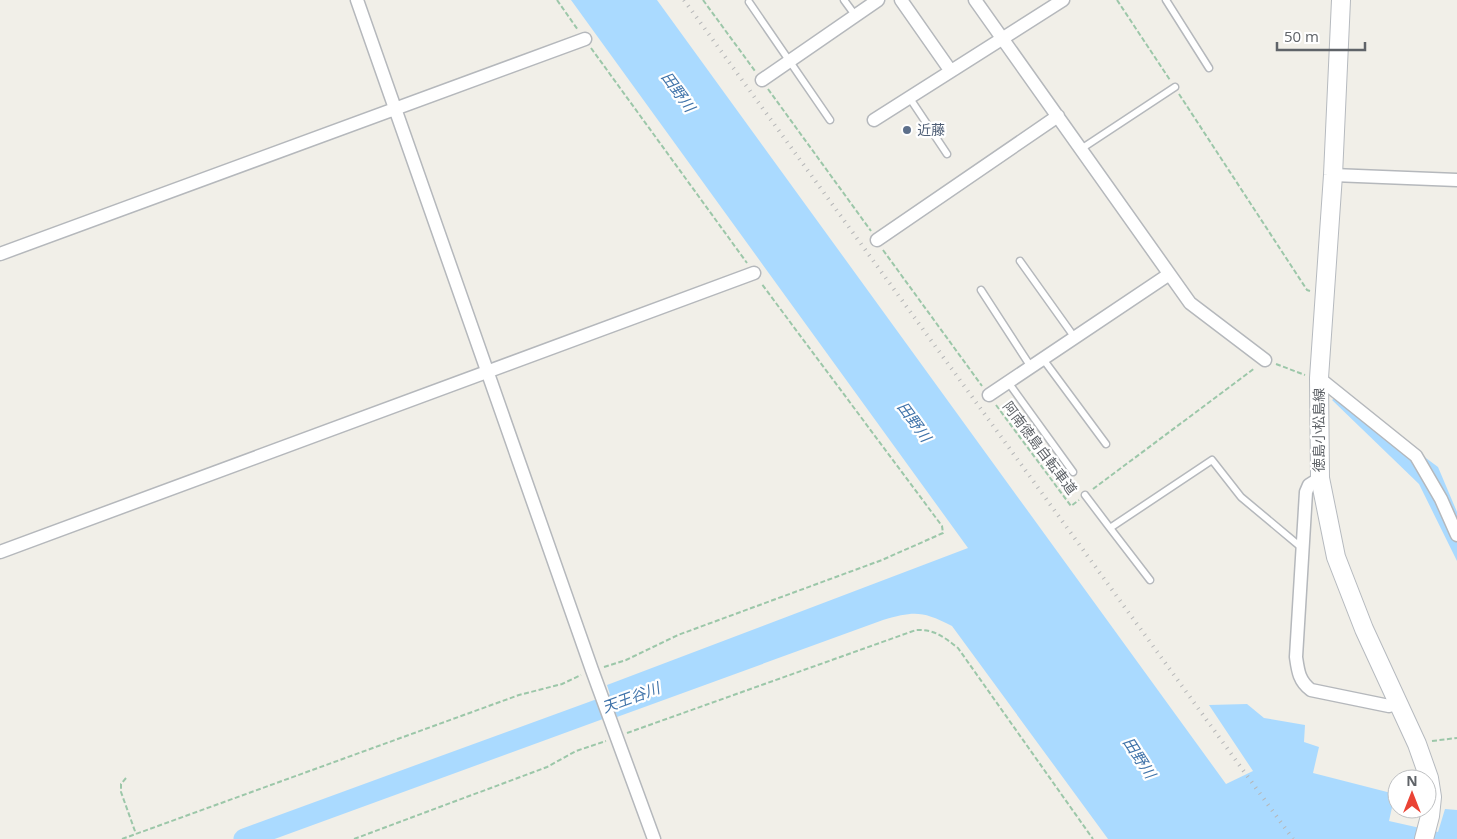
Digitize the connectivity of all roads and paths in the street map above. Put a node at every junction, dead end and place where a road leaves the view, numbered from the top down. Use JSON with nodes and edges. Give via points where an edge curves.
{"nodes":[{"id":1,"x":357,"y":0,"type":"edge"},
{"id":2,"x":557,"y":0,"type":"edge"},
{"id":3,"x":844,"y":0,"type":"edge"},
{"id":4,"x":878,"y":0,"type":"edge"},
{"id":5,"x":901,"y":0,"type":"edge"},
{"id":6,"x":975,"y":0,"type":"edge"},
{"id":7,"x":1063,"y":0,"type":"edge"},
{"id":8,"x":1118,"y":0,"type":"edge"},
{"id":9,"x":1166,"y":0,"type":"edge"},
{"id":10,"x":1341,"y":0,"type":"edge"},
{"id":11,"x":749,"y":2,"type":"dead end"},
{"id":12,"x":855,"y":15,"type":"junction"},
{"id":13,"x":585,"y":38,"type":"junction"},
{"id":14,"x":1001,"y":38,"type":"junction"},
{"id":15,"x":790,"y":60,"type":"junction"},
{"id":16,"x":1209,"y":68,"type":"dead end"},
{"id":17,"x":950,"y":70,"type":"junction"},
{"id":18,"x":762,"y":80,"type":"dead end"},
{"id":19,"x":1175,"y":87,"type":"junction"},
{"id":20,"x":910,"y":97,"type":"junction"},
{"id":21,"x":395,"y":108,"type":"junction"},
{"id":22,"x":1058,"y":116,"type":"junction"},
{"id":23,"x":830,"y":120,"type":"dead end"},
{"id":24,"x":874,"y":120,"type":"dead end"},
{"id":25,"x":1081,"y":149,"type":"junction"},
{"id":26,"x":947,"y":154,"type":"dead end"},
{"id":27,"x":819,"y":158,"type":"dead end"},
{"id":28,"x":1333,"y":174,"type":"junction"},
{"id":29,"x":1457,"y":180,"type":"edge"},
{"id":30,"x":877,"y":240,"type":"junction"},
{"id":31,"x":0,"y":254,"type":"edge"},
{"id":32,"x":1020,"y":261,"type":"dead end"},
{"id":33,"x":754,"y":274,"type":"junction"},
{"id":34,"x":1168,"y":275,"type":"junction"},
{"id":35,"x":981,"y":290,"type":"dead end"},
{"id":36,"x":1324,"y":295,"type":"junction"},
{"id":37,"x":1075,"y":338,"type":"junction"},
{"id":38,"x":1043,"y":359,"type":"junction"},
{"id":39,"x":1265,"y":360,"type":"junction"},
{"id":40,"x":1031,"y":367,"type":"junction"},
{"id":41,"x":489,"y":373,"type":"junction"},
{"id":42,"x":1319,"y":378,"type":"junction"},
{"id":43,"x":1008,"y":382,"type":"junction"},
{"id":44,"x":989,"y":395,"type":"junction"},
{"id":45,"x":1106,"y":444,"type":"dead end"},
{"id":46,"x":1073,"y":472,"type":"dead end"},
{"id":47,"x":1320,"y":478,"type":"junction"},
{"id":48,"x":1085,"y":495,"type":"junction"},
{"id":49,"x":1110,"y":528,"type":"junction"},
{"id":50,"x":1457,"y":535,"type":"edge"},
{"id":51,"x":1302,"y":548,"type":"junction"},
{"id":52,"x":0,"y":552,"type":"edge"},
{"id":53,"x":1150,"y":580,"type":"dead end"},
{"id":54,"x":593,"y":673,"type":"junction"},
{"id":55,"x":1398,"y":703,"type":"junction"},
{"id":56,"x":615,"y":734,"type":"junction"},
{"id":57,"x":1457,"y":738,"type":"edge"},
{"id":58,"x":1417,"y":744,"type":"junction"},
{"id":59,"x":126,"y":778,"type":"dead end"},
{"id":60,"x":136,"y":834,"type":"junction"},
{"id":61,"x":122,"y":839,"type":"edge"},
{"id":62,"x":354,"y":839,"type":"edge"},
{"id":63,"x":654,"y":839,"type":"edge"},
{"id":64,"x":1093,"y":839,"type":"edge"},
{"id":65,"x":1424,"y":839,"type":"edge"}],
"edges":[{"from":1,"to":21,"type":"street"},
{"from":2,"to":13,"type":"path"},
{"from":3,"to":12,"type":"lane"},
{"from":4,"to":12,"type":"street"},
{"from":5,"to":17,"type":"street"},
{"from":6,"to":14,"type":"street"},
{"from":7,"to":14,"type":"street"},
{"from":8,"to":19,"type":"path"},
{"from":9,"to":16,"type":"lane"},
{"from":10,"to":28,"type":"main road","name":"徳島小松島線"},
{"from":11,"to":15,"type":"lane"},
{"from":12,"to":15,"type":"street"},
{"from":13,"to":21,"type":"street"},
{"from":13,"to":33,"type":"path"},
{"from":14,"to":17,"type":"street"},
{"from":14,"to":22,"type":"street"},
{"from":15,"to":18,"type":"street"},
{"from":15,"to":23,"type":"lane"},
{"from":17,"to":20,"type":"street"},
{"from":19,"to":25,"type":"lane"},
{"from":19,"to":36,"type":"path","via":[[1307,290]]},
{"from":20,"to":24,"type":"street"},
{"from":20,"to":26,"type":"lane"},
{"from":21,"to":31,"type":"street"},
{"from":21,"to":41,"type":"street"},
{"from":22,"to":25,"type":"street"},
{"from":22,"to":30,"type":"street"},
{"from":25,"to":34,"type":"street"},
{"from":27,"to":30,"type":"path","name":"阿南徳島自転車道"},
{"from":28,"to":29,"type":"street"},
{"from":28,"to":36,"type":"main road","name":"徳島小松島線"},
{"from":30,"to":44,"type":"path","name":"阿南徳島自転車道"},
{"from":32,"to":37,"type":"lane"},
{"from":33,"to":41,"type":"street"},
{"from":33,"to":54,"type":"path","via":[[942,526],[943,534],[882,560],[678,635]]},
{"from":34,"to":37,"type":"street"},
{"from":34,"to":39,"type":"street","via":[[1190,303]]},
{"from":35,"to":40,"type":"lane"},
{"from":36,"to":42,"type":"main road","name":"徳島小松島線"},
{"from":37,"to":38,"type":"street"},
{"from":38,"to":40,"type":"street"},
{"from":38,"to":45,"type":"lane"},
{"from":39,"to":42,"type":"path"},
{"from":39,"to":48,"type":"path","name":"阿南徳島自転車道"},
{"from":40,"to":43,"type":"street"},
{"from":41,"to":52,"type":"street"},
{"from":41,"to":54,"type":"street"},
{"from":42,"to":47,"type":"main road","name":"徳島小松島線"},
{"from":42,"to":50,"type":"street","via":[[1416,456]]},
{"from":43,"to":44,"type":"street"},
{"from":43,"to":46,"type":"lane"},
{"from":44,"to":48,"type":"path","name":"阿南徳島自転車道","via":[[1071,506]]},
{"from":47,"to":51,"type":"street","via":[[1310,484],[1306,492]]},
{"from":47,"to":55,"type":"main road","name":"徳島小松島線","via":[[1336,557]]},
{"from":48,"to":49,"type":"lane"},
{"from":49,"to":51,"type":"lane","via":[[1212,460],[1241,497]]},
{"from":49,"to":53,"type":"lane"},
{"from":51,"to":55,"type":"street","via":[[1296,657],[1303,684],[1311,690],[1389,706]]},
{"from":54,"to":56,"type":"street"},
{"from":54,"to":60,"type":"path","via":[[519,695]]},
{"from":55,"to":58,"type":"main road","name":"徳島小松島線"},
{"from":56,"to":62,"type":"path","via":[[547,767]]},
{"from":56,"to":63,"type":"street"},
{"from":56,"to":64,"type":"path","via":[[916,630],[928,630],[958,648]]},
{"from":57,"to":58,"type":"path"},
{"from":58,"to":65,"type":"main road","name":"徳島小松島線","via":[[1432,797]]},
{"from":59,"to":60,"type":"path","via":[[121,784],[121,792]]},
{"from":60,"to":61,"type":"path"}]}
